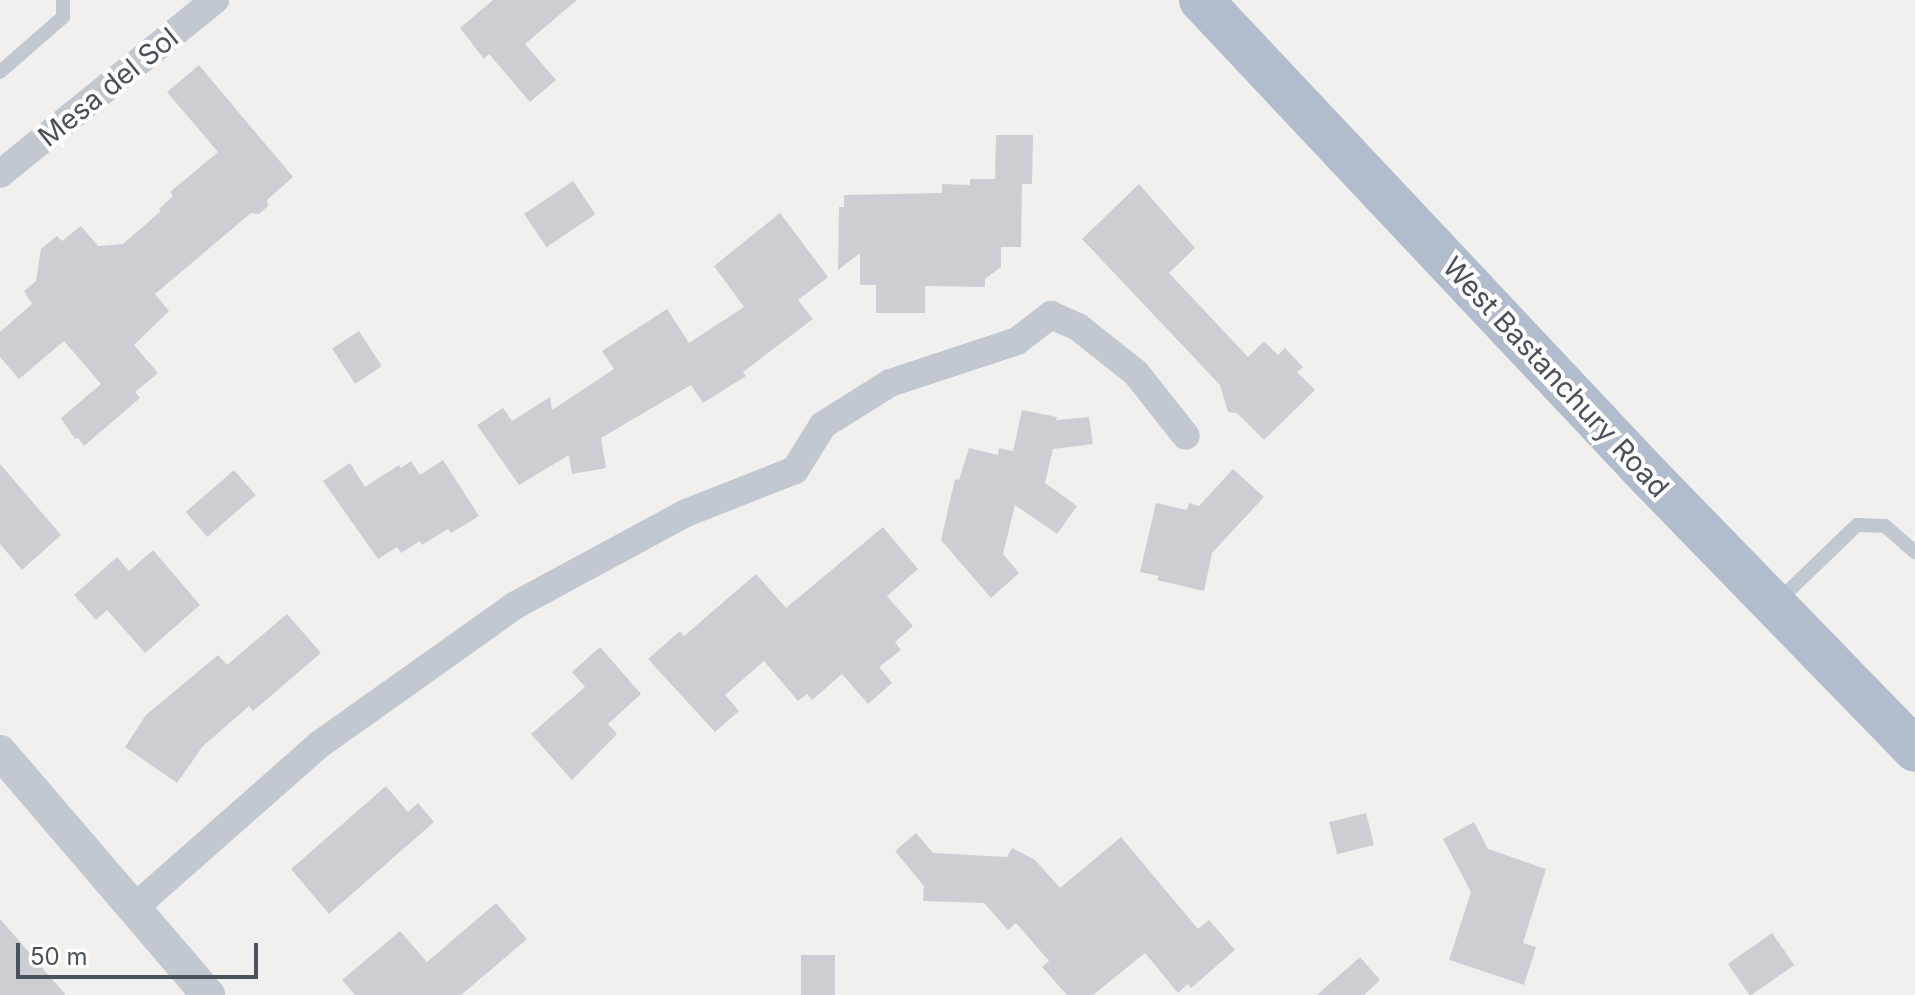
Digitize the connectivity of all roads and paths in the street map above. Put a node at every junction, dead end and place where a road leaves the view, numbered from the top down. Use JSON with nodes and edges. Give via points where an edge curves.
{"nodes":[{"id":1,"x":63,"y":0,"type":"edge"},
{"id":2,"x":215,"y":0,"type":"edge"},
{"id":3,"x":1201,"y":0,"type":"edge"},
{"id":4,"x":0,"y":72,"type":"edge"},
{"id":5,"x":0,"y":174,"type":"edge"},
{"id":6,"x":1186,"y":436,"type":"dead end"},
{"id":7,"x":1915,"y":552,"type":"edge"},
{"id":8,"x":1774,"y":605,"type":"junction"},
{"id":9,"x":1915,"y":750,"type":"edge"},
{"id":10,"x":0,"y":752,"type":"edge"},
{"id":11,"x":135,"y":907,"type":"junction"},
{"id":12,"x":208,"y":995,"type":"edge"}],
"edges":[{"from":1,"to":4,"type":"lane","via":[[63,17]]},
{"from":2,"to":5,"type":"street","name":"Mesa del Sol"},
{"from":3,"to":8,"type":"main road","name":"West Bastanchury Road"},
{"from":6,"to":11,"type":"street","via":[[1136,373],[1078,327],[1051,315],[1017,341],[890,383],[823,425],[795,470],[686,513],[514,606],[320,744]]},
{"from":7,"to":8,"type":"lane","via":[[1885,526],[1857,525]]},
{"from":8,"to":9,"type":"main road","name":"West Bastanchury Road"},
{"from":10,"to":11,"type":"street"},
{"from":11,"to":12,"type":"street"}]}
